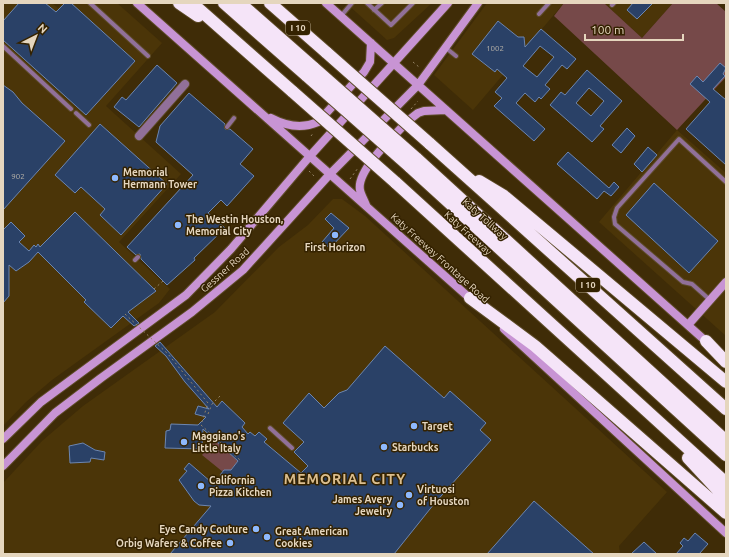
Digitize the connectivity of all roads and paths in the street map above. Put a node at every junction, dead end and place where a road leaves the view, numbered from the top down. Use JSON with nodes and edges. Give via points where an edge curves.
{"nodes":[{"id":1,"x":90,"y":3,"type":"edge"},
{"id":2,"x":137,"y":3,"type":"edge"},
{"id":3,"x":179,"y":3,"type":"edge"},
{"id":4,"x":192,"y":3,"type":"edge"},
{"id":5,"x":224,"y":3,"type":"edge"},
{"id":6,"x":240,"y":3,"type":"edge"},
{"id":7,"x":270,"y":3,"type":"edge"},
{"id":8,"x":326,"y":3,"type":"edge"},
{"id":9,"x":352,"y":3,"type":"edge"},
{"id":10,"x":367,"y":3,"type":"edge"},
{"id":11,"x":382,"y":3,"type":"edge"},
{"id":12,"x":413,"y":3,"type":"edge"},
{"id":13,"x":448,"y":3,"type":"edge"},
{"id":14,"x":478,"y":3,"type":"edge"},
{"id":15,"x":549,"y":3,"type":"edge"},
{"id":16,"x":374,"y":10,"type":"junction"},
{"id":17,"x":539,"y":14,"type":"dead end"},
{"id":18,"x":341,"y":16,"type":"junction"},
{"id":19,"x":371,"y":43,"type":"junction"},
{"id":20,"x":238,"y":44,"type":"junction"},
{"id":21,"x":3,"y":46,"type":"edge"},
{"id":22,"x":445,"y":47,"type":"junction"},
{"id":23,"x":148,"y":56,"type":"dead end"},
{"id":24,"x":456,"y":56,"type":"dead end"},
{"id":25,"x":413,"y":62,"type":"dead end"},
{"id":26,"x":394,"y":63,"type":"junction"},
{"id":27,"x":419,"y":66,"type":"dead end"},
{"id":28,"x":311,"y":72,"type":"junction"},
{"id":29,"x":185,"y":84,"type":"dead end"},
{"id":30,"x":418,"y":84,"type":"junction"},
{"id":31,"x":71,"y":109,"type":"dead end"},
{"id":32,"x":446,"y":110,"type":"junction"},
{"id":33,"x":76,"y":113,"type":"dead end"},
{"id":34,"x":263,"y":115,"type":"junction"},
{"id":35,"x":234,"y":118,"type":"dead end"},
{"id":36,"x":89,"y":125,"type":"dead end"},
{"id":37,"x":227,"y":127,"type":"dead end"},
{"id":38,"x":139,"y":136,"type":"dead end"},
{"id":39,"x":310,"y":156,"type":"junction"},
{"id":40,"x":412,"y":162,"type":"junction"},
{"id":41,"x":449,"y":162,"type":"junction"},
{"id":42,"x":308,"y":170,"type":"dead end"},
{"id":43,"x":330,"y":174,"type":"junction"},
{"id":44,"x":315,"y":177,"type":"dead end"},
{"id":45,"x":726,"y":182,"type":"edge"},
{"id":46,"x":368,"y":207,"type":"junction"},
{"id":47,"x":163,"y":281,"type":"dead end"},
{"id":48,"x":726,"y":282,"type":"edge"},
{"id":49,"x":154,"y":289,"type":"dead end"},
{"id":50,"x":470,"y":298,"type":"junction"},
{"id":51,"x":710,"y":300,"type":"junction"},
{"id":52,"x":126,"y":314,"type":"dead end"},
{"id":53,"x":688,"y":325,"type":"junction"},
{"id":54,"x":706,"y":341,"type":"junction"},
{"id":55,"x":726,"y":358,"type":"edge"},
{"id":56,"x":726,"y":362,"type":"edge"},
{"id":57,"x":726,"y":382,"type":"edge"},
{"id":58,"x":221,"y":395,"type":"dead end"},
{"id":59,"x":726,"y":409,"type":"edge"},
{"id":60,"x":645,"y":410,"type":"junction"},
{"id":61,"x":208,"y":414,"type":"dead end"},
{"id":62,"x":270,"y":428,"type":"dead end"},
{"id":63,"x":3,"y":439,"type":"edge"},
{"id":64,"x":726,"y":441,"type":"edge"},
{"id":65,"x":292,"y":448,"type":"dead end"},
{"id":66,"x":726,"y":456,"type":"edge"},
{"id":67,"x":240,"y":460,"type":"dead end"},
{"id":68,"x":3,"y":466,"type":"edge"},
{"id":69,"x":726,"y":483,"type":"edge"},
{"id":70,"x":726,"y":498,"type":"edge"},
{"id":71,"x":726,"y":513,"type":"edge"},
{"id":72,"x":726,"y":533,"type":"edge"}],
"edges":[{"from":1,"to":23,"type":"lane"},
{"from":2,"to":34,"type":"main road","name":"Katy Freeway Frontage Road"},
{"from":3,"to":20,"type":"highway"},
{"from":4,"to":20,"type":"highway","name":"Katy Freeway"},
{"from":5,"to":28,"type":"highway","name":"Katy Tollway"},
{"from":6,"to":28,"type":"highway","name":"Katy Tollway"},
{"from":7,"to":41,"type":"highway","number":"I 10","bridge":true},
{"from":8,"to":18,"type":"main road"},
{"from":9,"to":18,"type":"lane"},
{"from":10,"to":16,"type":"lane"},
{"from":11,"to":16,"type":"lane"},
{"from":12,"to":16,"type":"lane","via":[[391,24]]},
{"from":13,"to":26,"type":"main road","name":"Gessner Road"},
{"from":14,"to":22,"type":"main road","name":"Gessner Road"},
{"from":15,"to":17,"type":"lane"},
{"from":18,"to":19,"type":"main road"},
{"from":19,"to":26,"type":"main road"},
{"from":19,"to":34,"type":"main road","via":[[370,62],[364,72],[318,122],[297,126]]},
{"from":20,"to":60,"type":"highway","name":"Katy Freeway","bridge":true,"via":[[395,182]]},
{"from":21,"to":31,"type":"lane"},
{"from":22,"to":24,"type":"lane"},
{"from":22,"to":30,"type":"main road","name":"Gessner Road"},
{"from":25,"to":27,"type":"path"},
{"from":26,"to":30,"type":"main road"},
{"from":26,"to":39,"type":"main road","name":"Gessner Road"},
{"from":28,"to":40,"type":"highway","name":"Katy Tollway","bridge":true},
{"from":29,"to":38,"type":"street"},
{"from":30,"to":32,"type":"main road"},
{"from":30,"to":43,"type":"main road","name":"Gessner Road"},
{"from":32,"to":46,"type":"main road","via":[[418,113],[366,168],[360,182],[360,190]]},
{"from":32,"to":53,"type":"main road"},
{"from":33,"to":36,"type":"lane"},
{"from":34,"to":39,"type":"main road","name":"Katy Freeway Frontage Road"},
{"from":35,"to":37,"type":"lane"},
{"from":39,"to":43,"type":"main road","name":"Katy Freeway Frontage Road"},
{"from":39,"to":63,"type":"main road","name":"Gessner Road","via":[[231,249],[186,295],[41,402]]},
{"from":40,"to":64,"type":"highway","name":"Katy Tollway"},
{"from":40,"to":66,"type":"highway","name":"Katy Tollway"},
{"from":41,"to":57,"type":"highway","via":[[504,196]]},
{"from":41,"to":59,"type":"highway","number":"I 10"},
{"from":42,"to":44,"type":"path"},
{"from":43,"to":46,"type":"main road","name":"Katy Freeway Frontage Road"},
{"from":43,"to":68,"type":"main road","name":"Gessner Road","via":[[237,275],[192,312],[55,413]]},
{"from":45,"to":51,"type":"lane","via":[[679,139],[615,213],[615,224],[683,282],[692,284]]},
{"from":46,"to":50,"type":"main road","name":"Katy Freeway Frontage Road"},
{"from":47,"to":49,"type":"path"},
{"from":48,"to":51,"type":"main road"},
{"from":50,"to":71,"type":"highway","via":[[535,346]]},
{"from":50,"to":72,"type":"main road","name":"Katy Freeway Frontage Road"},
{"from":51,"to":53,"type":"main road"},
{"from":52,"to":67,"type":"path","bridge":true,"via":[[168,354],[208,403],[201,425]]},
{"from":53,"to":54,"type":"main road"},
{"from":54,"to":55,"type":"main road"},
{"from":54,"to":56,"type":"highway"},
{"from":58,"to":61,"type":"path","via":[[212,404]]},
{"from":60,"to":69,"type":"highway","name":"Katy Freeway"},
{"from":60,"to":70,"type":"highway"},
{"from":62,"to":65,"type":"lane"}]}
